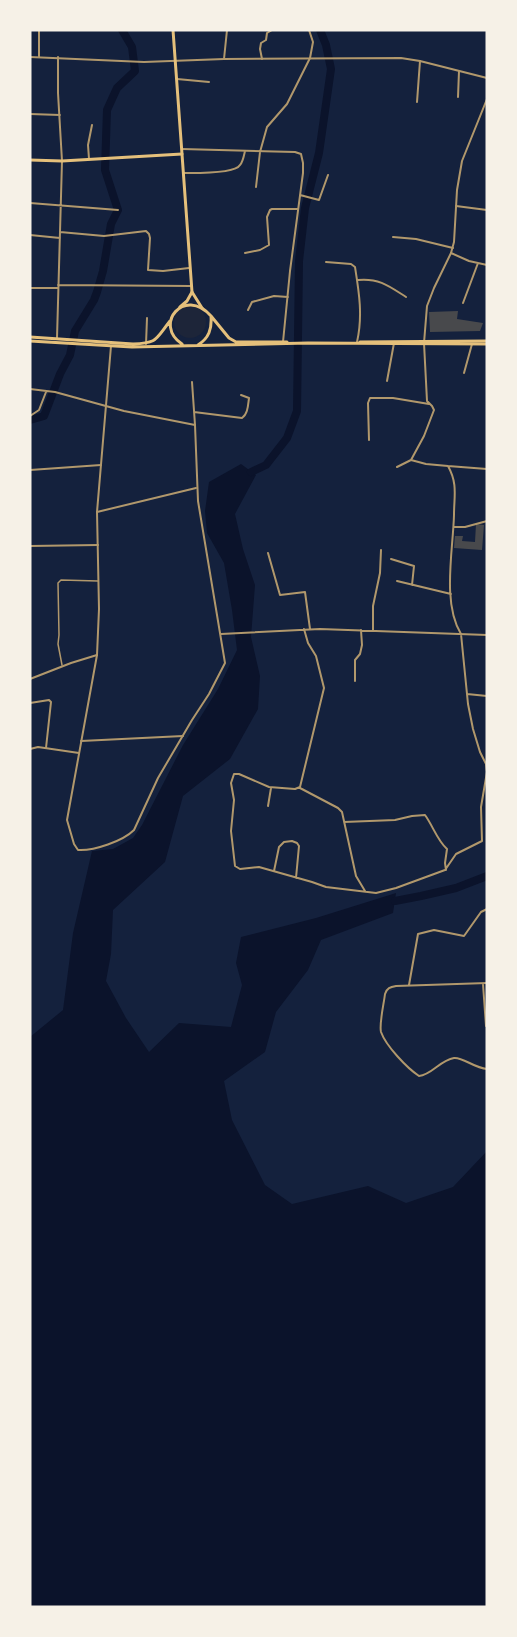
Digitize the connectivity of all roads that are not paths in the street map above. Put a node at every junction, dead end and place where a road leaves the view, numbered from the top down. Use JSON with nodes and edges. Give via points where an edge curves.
{"nodes":[{"id":1,"x":39,"y":30,"type":"edge"},
{"id":2,"x":173,"y":30,"type":"edge"},
{"id":3,"x":227,"y":30,"type":"edge"},
{"id":4,"x":272,"y":30,"type":"edge"},
{"id":5,"x":309,"y":30,"type":"edge"},
{"id":6,"x":30,"y":57,"type":"edge"},
{"id":7,"x":39,"y":57,"type":"junction"},
{"id":8,"x":58,"y":57,"type":"junction"},
{"id":9,"x":262,"y":58,"type":"junction"},
{"id":10,"x":310,"y":58,"type":"junction"},
{"id":11,"x":224,"y":59,"type":"junction"},
{"id":12,"x":420,"y":61,"type":"junction"},
{"id":13,"x":176,"y":62,"type":"junction"},
{"id":14,"x":459,"y":71,"type":"junction"},
{"id":15,"x":487,"y":78,"type":"edge"},
{"id":16,"x":177,"y":79,"type":"junction"},
{"id":17,"x":209,"y":82,"type":"dead end"},
{"id":18,"x":459,"y":97,"type":"dead end"},
{"id":19,"x":487,"y":99,"type":"edge"},
{"id":20,"x":417,"y":102,"type":"dead end"},
{"id":21,"x":30,"y":114,"type":"edge"},
{"id":22,"x":60,"y":115,"type":"junction"},
{"id":23,"x":92,"y":125,"type":"dead end"},
{"id":24,"x":245,"y":151,"type":"junction"},
{"id":25,"x":182,"y":152,"type":"junction"},
{"id":26,"x":260,"y":152,"type":"junction"},
{"id":27,"x":89,"y":159,"type":"junction"},
{"id":28,"x":30,"y":160,"type":"edge"},
{"id":29,"x":62,"y":160,"type":"junction"},
{"id":30,"x":183,"y":173,"type":"junction"},
{"id":31,"x":328,"y":175,"type":"dead end"},
{"id":32,"x":256,"y":187,"type":"dead end"},
{"id":33,"x":300,"y":195,"type":"junction"},
{"id":34,"x":30,"y":203,"type":"edge"},
{"id":35,"x":61,"y":206,"type":"junction"},
{"id":36,"x":456,"y":206,"type":"junction"},
{"id":37,"x":118,"y":210,"type":"dead end"},
{"id":38,"x":298,"y":210,"type":"junction"},
{"id":39,"x":487,"y":210,"type":"edge"},
{"id":40,"x":60,"y":232,"type":"junction"},
{"id":41,"x":30,"y":234,"type":"edge"},
{"id":42,"x":393,"y":237,"type":"dead end"},
{"id":43,"x":60,"y":238,"type":"junction"},
{"id":44,"x":453,"y":248,"type":"junction"},
{"id":45,"x":245,"y":253,"type":"dead end"},
{"id":46,"x":451,"y":254,"type":"junction"},
{"id":47,"x":326,"y":262,"type":"dead end"},
{"id":48,"x":478,"y":263,"type":"junction"},
{"id":49,"x":487,"y":265,"type":"edge"},
{"id":50,"x":189,"y":268,"type":"junction"},
{"id":51,"x":358,"y":280,"type":"junction"},
{"id":52,"x":191,"y":286,"type":"junction"},
{"id":53,"x":58,"y":287,"type":"junction"},
{"id":54,"x":30,"y":288,"type":"edge"},
{"id":55,"x":192,"y":292,"type":"junction"},
{"id":56,"x":288,"y":297,"type":"junction"},
{"id":57,"x":406,"y":297,"type":"dead end"},
{"id":58,"x":463,"y":303,"type":"dead end"},
{"id":59,"x":180,"y":307,"type":"junction"},
{"id":60,"x":202,"y":308,"type":"junction"},
{"id":61,"x":248,"y":309,"type":"dead end"},
{"id":62,"x":211,"y":316,"type":"junction"},
{"id":63,"x":147,"y":318,"type":"dead end"},
{"id":64,"x":170,"y":321,"type":"junction"},
{"id":65,"x":57,"y":338,"type":"junction"},
{"id":66,"x":30,"y":339,"type":"edge"},
{"id":67,"x":65,"y":341,"type":"junction"},
{"id":68,"x":77,"y":342,"type":"junction"},
{"id":69,"x":283,"y":342,"type":"junction"},
{"id":70,"x":308,"y":342,"type":"junction"},
{"id":71,"x":357,"y":342,"type":"junction"},
{"id":72,"x":424,"y":342,"type":"junction"},
{"id":73,"x":487,"y":342,"type":"edge"},
{"id":74,"x":292,"y":343,"type":"junction"},
{"id":75,"x":394,"y":343,"type":"junction"},
{"id":76,"x":146,"y":344,"type":"junction"},
{"id":77,"x":472,"y":344,"type":"junction"},
{"id":78,"x":111,"y":345,"type":"junction"},
{"id":79,"x":186,"y":345,"type":"junction"},
{"id":80,"x":196,"y":345,"type":"junction"},
{"id":81,"x":464,"y":373,"type":"dead end"},
{"id":82,"x":387,"y":381,"type":"dead end"},
{"id":83,"x":192,"y":382,"type":"dead end"},
{"id":84,"x":30,"y":389,"type":"edge"},
{"id":85,"x":48,"y":391,"type":"junction"},
{"id":86,"x":242,"y":395,"type":"dead end"},
{"id":87,"x":429,"y":404,"type":"junction"},
{"id":88,"x":105,"y":406,"type":"junction"},
{"id":89,"x":194,"y":412,"type":"junction"},
{"id":90,"x":30,"y":416,"type":"edge"},
{"id":91,"x":195,"y":425,"type":"junction"},
{"id":92,"x":369,"y":440,"type":"dead end"},
{"id":93,"x":411,"y":460,"type":"junction"},
{"id":94,"x":101,"y":465,"type":"junction"},
{"id":95,"x":448,"y":466,"type":"junction"},
{"id":96,"x":397,"y":467,"type":"dead end"},
{"id":97,"x":487,"y":469,"type":"edge"},
{"id":98,"x":30,"y":470,"type":"edge"},
{"id":99,"x":196,"y":488,"type":"junction"},
{"id":100,"x":97,"y":512,"type":"junction"},
{"id":101,"x":487,"y":521,"type":"edge"},
{"id":102,"x":454,"y":526,"type":"junction"},
{"id":103,"x":98,"y":545,"type":"junction"},
{"id":104,"x":30,"y":546,"type":"edge"},
{"id":105,"x":381,"y":550,"type":"dead end"},
{"id":106,"x":268,"y":553,"type":"dead end"},
{"id":107,"x":391,"y":559,"type":"dead end"},
{"id":108,"x":98,"y":581,"type":"junction"},
{"id":109,"x":397,"y":581,"type":"dead end"},
{"id":110,"x":412,"y":585,"type":"junction"},
{"id":111,"x":451,"y":594,"type":"junction"},
{"id":112,"x":304,"y":629,"type":"junction"},
{"id":113,"x":310,"y":629,"type":"junction"},
{"id":114,"x":361,"y":630,"type":"junction"},
{"id":115,"x":373,"y":630,"type":"junction"},
{"id":116,"x":221,"y":634,"type":"junction"},
{"id":117,"x":461,"y":634,"type":"junction"},
{"id":118,"x":487,"y":635,"type":"edge"},
{"id":119,"x":97,"y":655,"type":"junction"},
{"id":120,"x":62,"y":666,"type":"junction"},
{"id":121,"x":30,"y":679,"type":"edge"},
{"id":122,"x":355,"y":681,"type":"dead end"},
{"id":123,"x":467,"y":694,"type":"junction"},
{"id":124,"x":487,"y":696,"type":"edge"},
{"id":125,"x":30,"y":703,"type":"edge"},
{"id":126,"x":183,"y":736,"type":"junction"},
{"id":127,"x":81,"y":741,"type":"junction"},
{"id":128,"x":46,"y":748,"type":"junction"},
{"id":129,"x":30,"y":749,"type":"edge"},
{"id":130,"x":79,"y":753,"type":"junction"},
{"id":131,"x":271,"y":788,"type":"junction"},
{"id":132,"x":299,"y":788,"type":"junction"},
{"id":133,"x":268,"y":806,"type":"dead end"},
{"id":134,"x":344,"y":822,"type":"junction"},
{"id":135,"x":446,"y":870,"type":"junction"},
{"id":136,"x":274,"y":871,"type":"junction"},
{"id":137,"x":296,"y":878,"type":"junction"},
{"id":138,"x":365,"y":891,"type":"junction"},
{"id":139,"x":487,"y":909,"type":"edge"},
{"id":140,"x":485,"y":984,"type":"edge"},
{"id":141,"x":409,"y":985,"type":"junction"},
{"id":142,"x":486,"y":1026,"type":"edge"},
{"id":143,"x":487,"y":1069,"type":"edge"}],
"edges":[{"from":1,"to":7,"type":"street"},
{"from":2,"to":13,"type":"main road"},
{"from":3,"to":11,"type":"street"},
{"from":4,"to":9,"type":"street","via":[[261,43]]},
{"from":5,"to":10,"type":"street","via":[[313,42]]},
{"from":6,"to":7,"type":"street"},
{"from":7,"to":8,"type":"street"},
{"from":8,"to":13,"type":"street"},
{"from":8,"to":22,"type":"street"},
{"from":9,"to":10,"type":"street"},
{"from":9,"to":11,"type":"street"},
{"from":10,"to":12,"type":"street"},
{"from":10,"to":26,"type":"street","via":[[287,104],[267,127]]},
{"from":11,"to":13,"type":"street"},
{"from":12,"to":14,"type":"street"},
{"from":12,"to":20,"type":"street"},
{"from":13,"to":16,"type":"main road"},
{"from":14,"to":15,"type":"street"},
{"from":14,"to":18,"type":"street"},
{"from":16,"to":17,"type":"street"},
{"from":16,"to":25,"type":"main road"},
{"from":19,"to":36,"type":"street","via":[[462,161]]},
{"from":21,"to":22,"type":"street"},
{"from":22,"to":29,"type":"street"},
{"from":23,"to":27,"type":"street"},
{"from":24,"to":25,"type":"street"},
{"from":24,"to":26,"type":"street"},
{"from":24,"to":30,"type":"street","via":[[236,169]]},
{"from":25,"to":27,"type":"main road"},
{"from":25,"to":30,"type":"main road"},
{"from":26,"to":32,"type":"street"},
{"from":26,"to":33,"type":"street","via":[[301,154]]},
{"from":27,"to":29,"type":"main road"},
{"from":28,"to":29,"type":"main road"},
{"from":29,"to":35,"type":"street"},
{"from":30,"to":50,"type":"main road"},
{"from":31,"to":33,"type":"street","via":[[321,198]]},
{"from":33,"to":38,"type":"street"},
{"from":34,"to":35,"type":"street"},
{"from":35,"to":37,"type":"street"},
{"from":35,"to":40,"type":"street"},
{"from":36,"to":39,"type":"street"},
{"from":36,"to":44,"type":"street"},
{"from":38,"to":45,"type":"street","via":[[270,210],[269,245]]},
{"from":38,"to":56,"type":"street"},
{"from":40,"to":43,"type":"street"},
{"from":40,"to":50,"type":"street","via":[[104,237],[147,232],[148,270]]},
{"from":41,"to":43,"type":"street"},
{"from":42,"to":44,"type":"street"},
{"from":43,"to":53,"type":"street"},
{"from":44,"to":46,"type":"street"},
{"from":46,"to":48,"type":"street"},
{"from":46,"to":72,"type":"street","via":[[427,306]]},
{"from":47,"to":51,"type":"street","via":[[354,266]]},
{"from":48,"to":49,"type":"street"},
{"from":48,"to":58,"type":"street"},
{"from":50,"to":52,"type":"main road"},
{"from":51,"to":57,"type":"street","via":[[384,283]]},
{"from":51,"to":71,"type":"street"},
{"from":52,"to":53,"type":"street"},
{"from":52,"to":55,"type":"main road"},
{"from":53,"to":54,"type":"street"},
{"from":53,"to":65,"type":"street"},
{"from":55,"to":59,"type":"main road"},
{"from":55,"to":60,"type":"main road"},
{"from":56,"to":61,"type":"street","via":[[274,296],[252,303]]},
{"from":56,"to":69,"type":"street"},
{"from":59,"to":60,"type":"main road","via":[[191,304]]},
{"from":59,"to":64,"type":"main road"},
{"from":60,"to":62,"type":"main road"},
{"from":62,"to":69,"type":"main road","via":[[234,341]]},
{"from":62,"to":80,"type":"main road","via":[[208,336]]},
{"from":63,"to":76,"type":"street"},
{"from":64,"to":76,"type":"main road","via":[[154,341]]},
{"from":64,"to":79,"type":"main road","via":[[173,336]]},
{"from":65,"to":66,"type":"main road"},
{"from":65,"to":67,"type":"main road"},
{"from":66,"to":67,"type":"main road"},
{"from":67,"to":68,"type":"main road"},
{"from":68,"to":76,"type":"main road"},
{"from":68,"to":78,"type":"main road"},
{"from":69,"to":74,"type":"main road"},
{"from":70,"to":71,"type":"main road"},
{"from":70,"to":74,"type":"main road"},
{"from":70,"to":75,"type":"main road"},
{"from":71,"to":72,"type":"main road"},
{"from":72,"to":73,"type":"main road"},
{"from":72,"to":75,"type":"main road"},
{"from":72,"to":77,"type":"main road"},
{"from":72,"to":87,"type":"street"},
{"from":73,"to":77,"type":"main road"},
{"from":74,"to":80,"type":"main road"},
{"from":75,"to":82,"type":"street"},
{"from":77,"to":81,"type":"street"},
{"from":78,"to":79,"type":"main road"},
{"from":78,"to":88,"type":"street"},
{"from":79,"to":80,"type":"main road"},
{"from":83,"to":89,"type":"street"},
{"from":84,"to":85,"type":"street"},
{"from":85,"to":88,"type":"street"},
{"from":85,"to":90,"type":"street","via":[[39,410]]},
{"from":86,"to":89,"type":"street","via":[[249,398],[248,410],[242,418]]},
{"from":87,"to":92,"type":"street","via":[[370,398]]},
{"from":87,"to":93,"type":"street","via":[[433,413]]},
{"from":88,"to":91,"type":"street"},
{"from":88,"to":94,"type":"street"},
{"from":89,"to":91,"type":"street"},
{"from":91,"to":99,"type":"street"},
{"from":93,"to":95,"type":"street"},
{"from":93,"to":96,"type":"street"},
{"from":94,"to":98,"type":"street"},
{"from":94,"to":100,"type":"street"},
{"from":95,"to":97,"type":"street"},
{"from":95,"to":102,"type":"street","via":[[455,484]]},
{"from":99,"to":100,"type":"street"},
{"from":99,"to":116,"type":"street"},
{"from":100,"to":103,"type":"street"},
{"from":101,"to":102,"type":"street","via":[[468,527]]},
{"from":102,"to":111,"type":"street"},
{"from":103,"to":104,"type":"street"},
{"from":103,"to":108,"type":"street"},
{"from":105,"to":115,"type":"street"},
{"from":106,"to":113,"type":"street","via":[[280,595],[305,592]]},
{"from":107,"to":110,"type":"street","via":[[414,566]]},
{"from":108,"to":119,"type":"street"},
{"from":108,"to":120,"type":"street","via":[[61,580],[58,584]]},
{"from":109,"to":110,"type":"street"},
{"from":110,"to":111,"type":"street"},
{"from":111,"to":117,"type":"street"},
{"from":112,"to":113,"type":"street"},
{"from":112,"to":116,"type":"street"},
{"from":112,"to":132,"type":"street","via":[[324,688]]},
{"from":113,"to":114,"type":"street"},
{"from":114,"to":115,"type":"street"},
{"from":114,"to":122,"type":"street"},
{"from":115,"to":117,"type":"street"},
{"from":116,"to":126,"type":"street","via":[[224,666]]},
{"from":117,"to":118,"type":"street"},
{"from":117,"to":123,"type":"street"},
{"from":119,"to":120,"type":"street"},
{"from":119,"to":127,"type":"street"},
{"from":120,"to":121,"type":"street"},
{"from":123,"to":124,"type":"street"},
{"from":123,"to":135,"type":"street","via":[[487,772],[481,807],[483,840],[456,854]]},
{"from":125,"to":128,"type":"street","via":[[51,702]]},
{"from":126,"to":127,"type":"street"},
{"from":126,"to":130,"type":"street","via":[[132,832],[85,850],[77,849],[66,822]]},
{"from":127,"to":130,"type":"street"},
{"from":128,"to":129,"type":"street"},
{"from":128,"to":130,"type":"street"},
{"from":131,"to":132,"type":"street"},
{"from":131,"to":133,"type":"street"},
{"from":131,"to":136,"type":"street","via":[[234,774],[231,835],[236,868]]},
{"from":132,"to":134,"type":"street","via":[[340,810]]},
{"from":134,"to":135,"type":"street","via":[[425,815],[447,849]]},
{"from":134,"to":138,"type":"street","via":[[356,876]]},
{"from":135,"to":138,"type":"street","via":[[388,890]]},
{"from":136,"to":137,"type":"street"},
{"from":136,"to":137,"type":"street","via":[[279,847],[286,841],[296,842]]},
{"from":137,"to":138,"type":"street","via":[[326,887]]},
{"from":139,"to":141,"type":"street","via":[[465,936],[434,930],[418,934]]},
{"from":140,"to":141,"type":"street"},
{"from":140,"to":142,"type":"street"},
{"from":141,"to":143,"type":"street","via":[[386,991],[381,1026],[381,1032],[401,1060],[420,1076],[454,1058]]}]}
